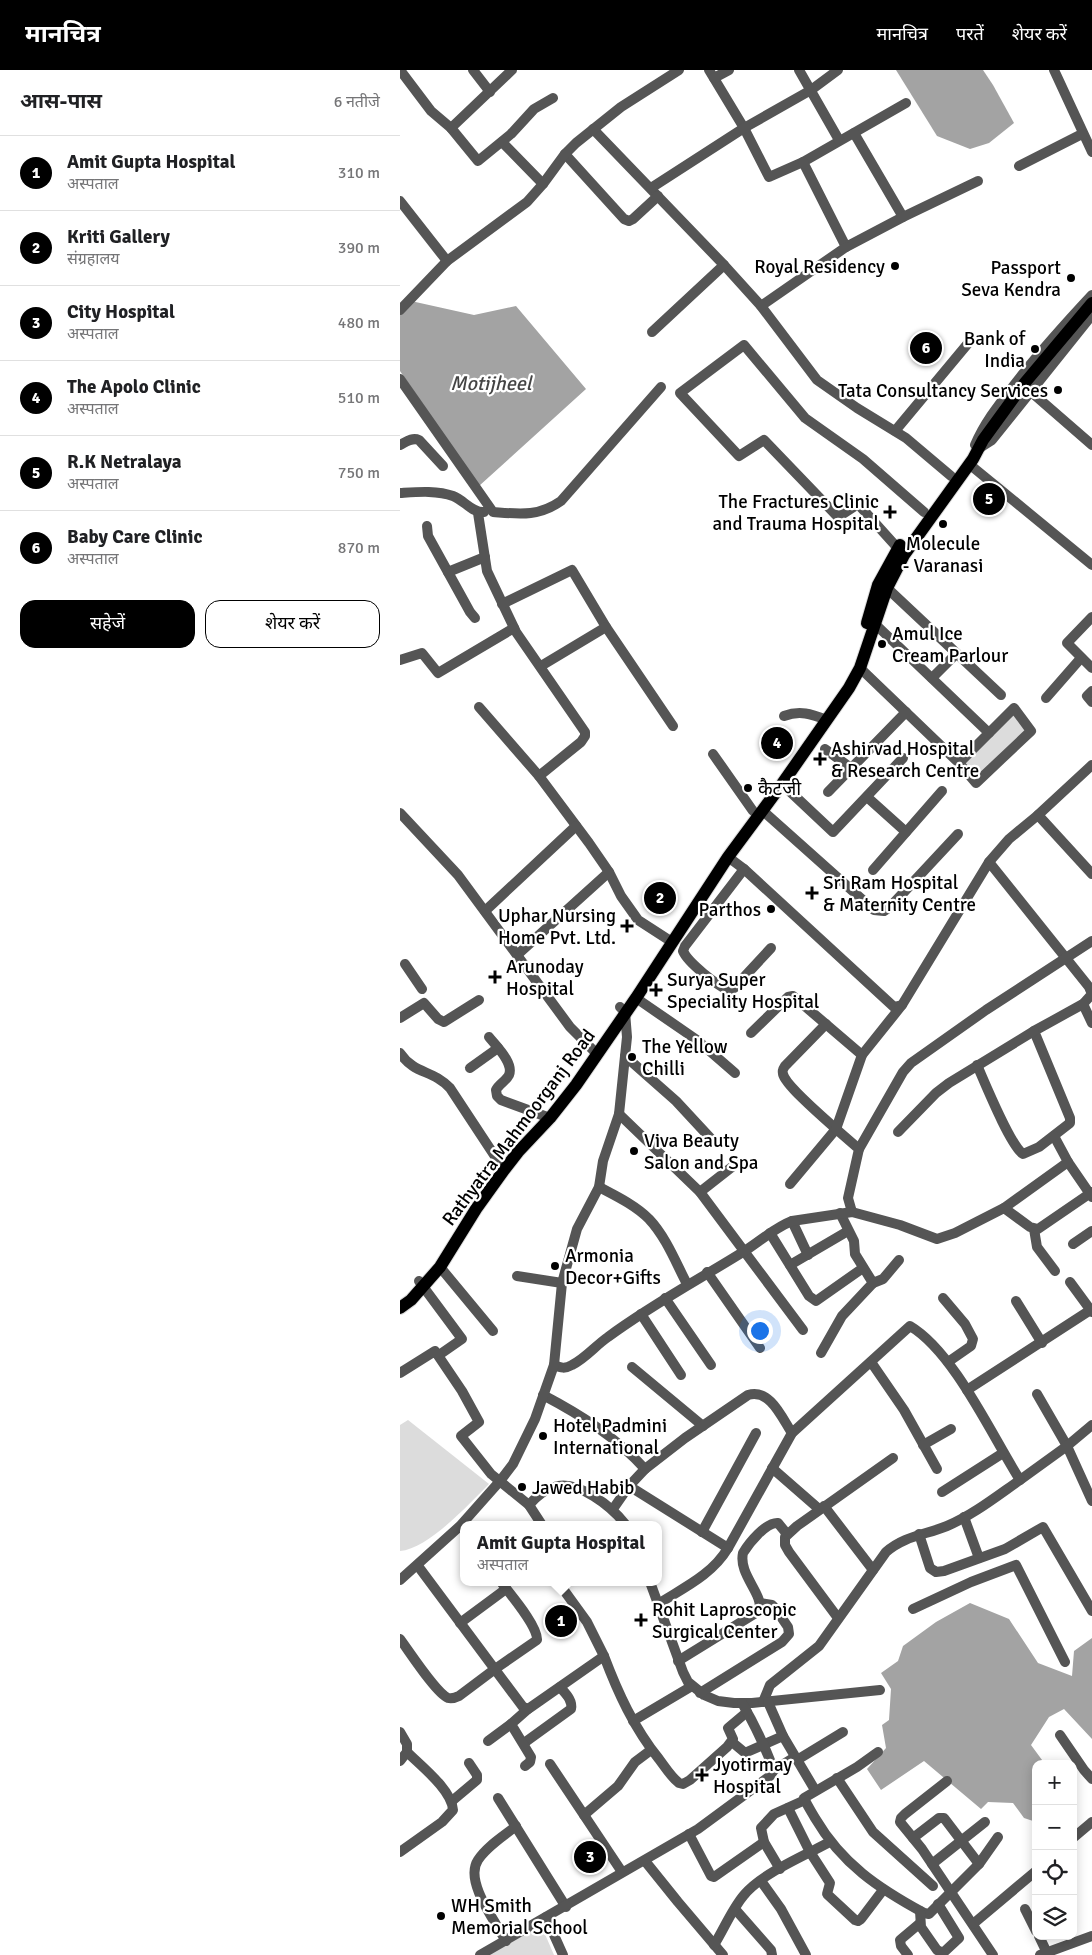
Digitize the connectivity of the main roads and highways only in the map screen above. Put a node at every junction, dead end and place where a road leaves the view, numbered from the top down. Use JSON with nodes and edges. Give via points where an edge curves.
{"nodes":[{"id":1,"x":1092,"y":303,"type":"edge"},
{"id":2,"x":982,"y":440,"type":"junction"},
{"id":3,"x":901,"y":551,"type":"junction"},
{"id":4,"x":824,"y":718,"type":"junction"},
{"id":5,"x":758,"y":811,"type":"junction"},
{"id":6,"x":669,"y":940,"type":"junction"},
{"id":7,"x":622,"y":1010,"type":"junction"},
{"id":8,"x":502,"y":1166,"type":"junction"},
{"id":9,"x":421,"y":1284,"type":"junction"},
{"id":10,"x":400,"y":1298,"type":"edge"},
{"id":11,"x":400,"y":1308,"type":"edge"}],
"edges":[{"from":1,"to":2,"type":"main road"},
{"from":2,"to":3,"type":"main road","via":[[969,464]]},
{"from":2,"to":3,"type":"main road","name":"Rathyatra Mahmoorganj Road","via":[[924,512]]},
{"from":3,"to":4,"type":"main road","name":"Rathyatra Mahmoorganj Road","via":[[878,585],[854,666]]},
{"from":3,"to":4,"type":"main road","via":[[860,668]]},
{"from":4,"to":5,"type":"main road","name":"Rathyatra Mahmoorganj Road"},
{"from":4,"to":5,"type":"main road","via":[[782,784]]},
{"from":5,"to":6,"type":"main road"},
{"from":5,"to":6,"type":"main road","name":"Rathyatra Mahmoorganj Road","via":[[706,877]]},
{"from":6,"to":7,"type":"main road","name":"Rathyatra Mahmoorganj Road"},
{"from":6,"to":7,"type":"main road","via":[[636,998]]},
{"from":7,"to":8,"type":"main road","name":"Rathyatra Mahmoorganj Road","via":[[547,1117]]},
{"from":8,"to":9,"type":"main road","name":"Rathyatra Mahmoorganj Road"},
{"from":8,"to":9,"type":"main road","name":"Rathyatra Mahmoorganj Road","via":[[440,1267]]},
{"from":9,"to":10,"type":"main road","name":"Rathyatra Mahmoorganj Road"},
{"from":9,"to":11,"type":"main road","name":"Rathyatra Mahmoorganj Road"}]}
